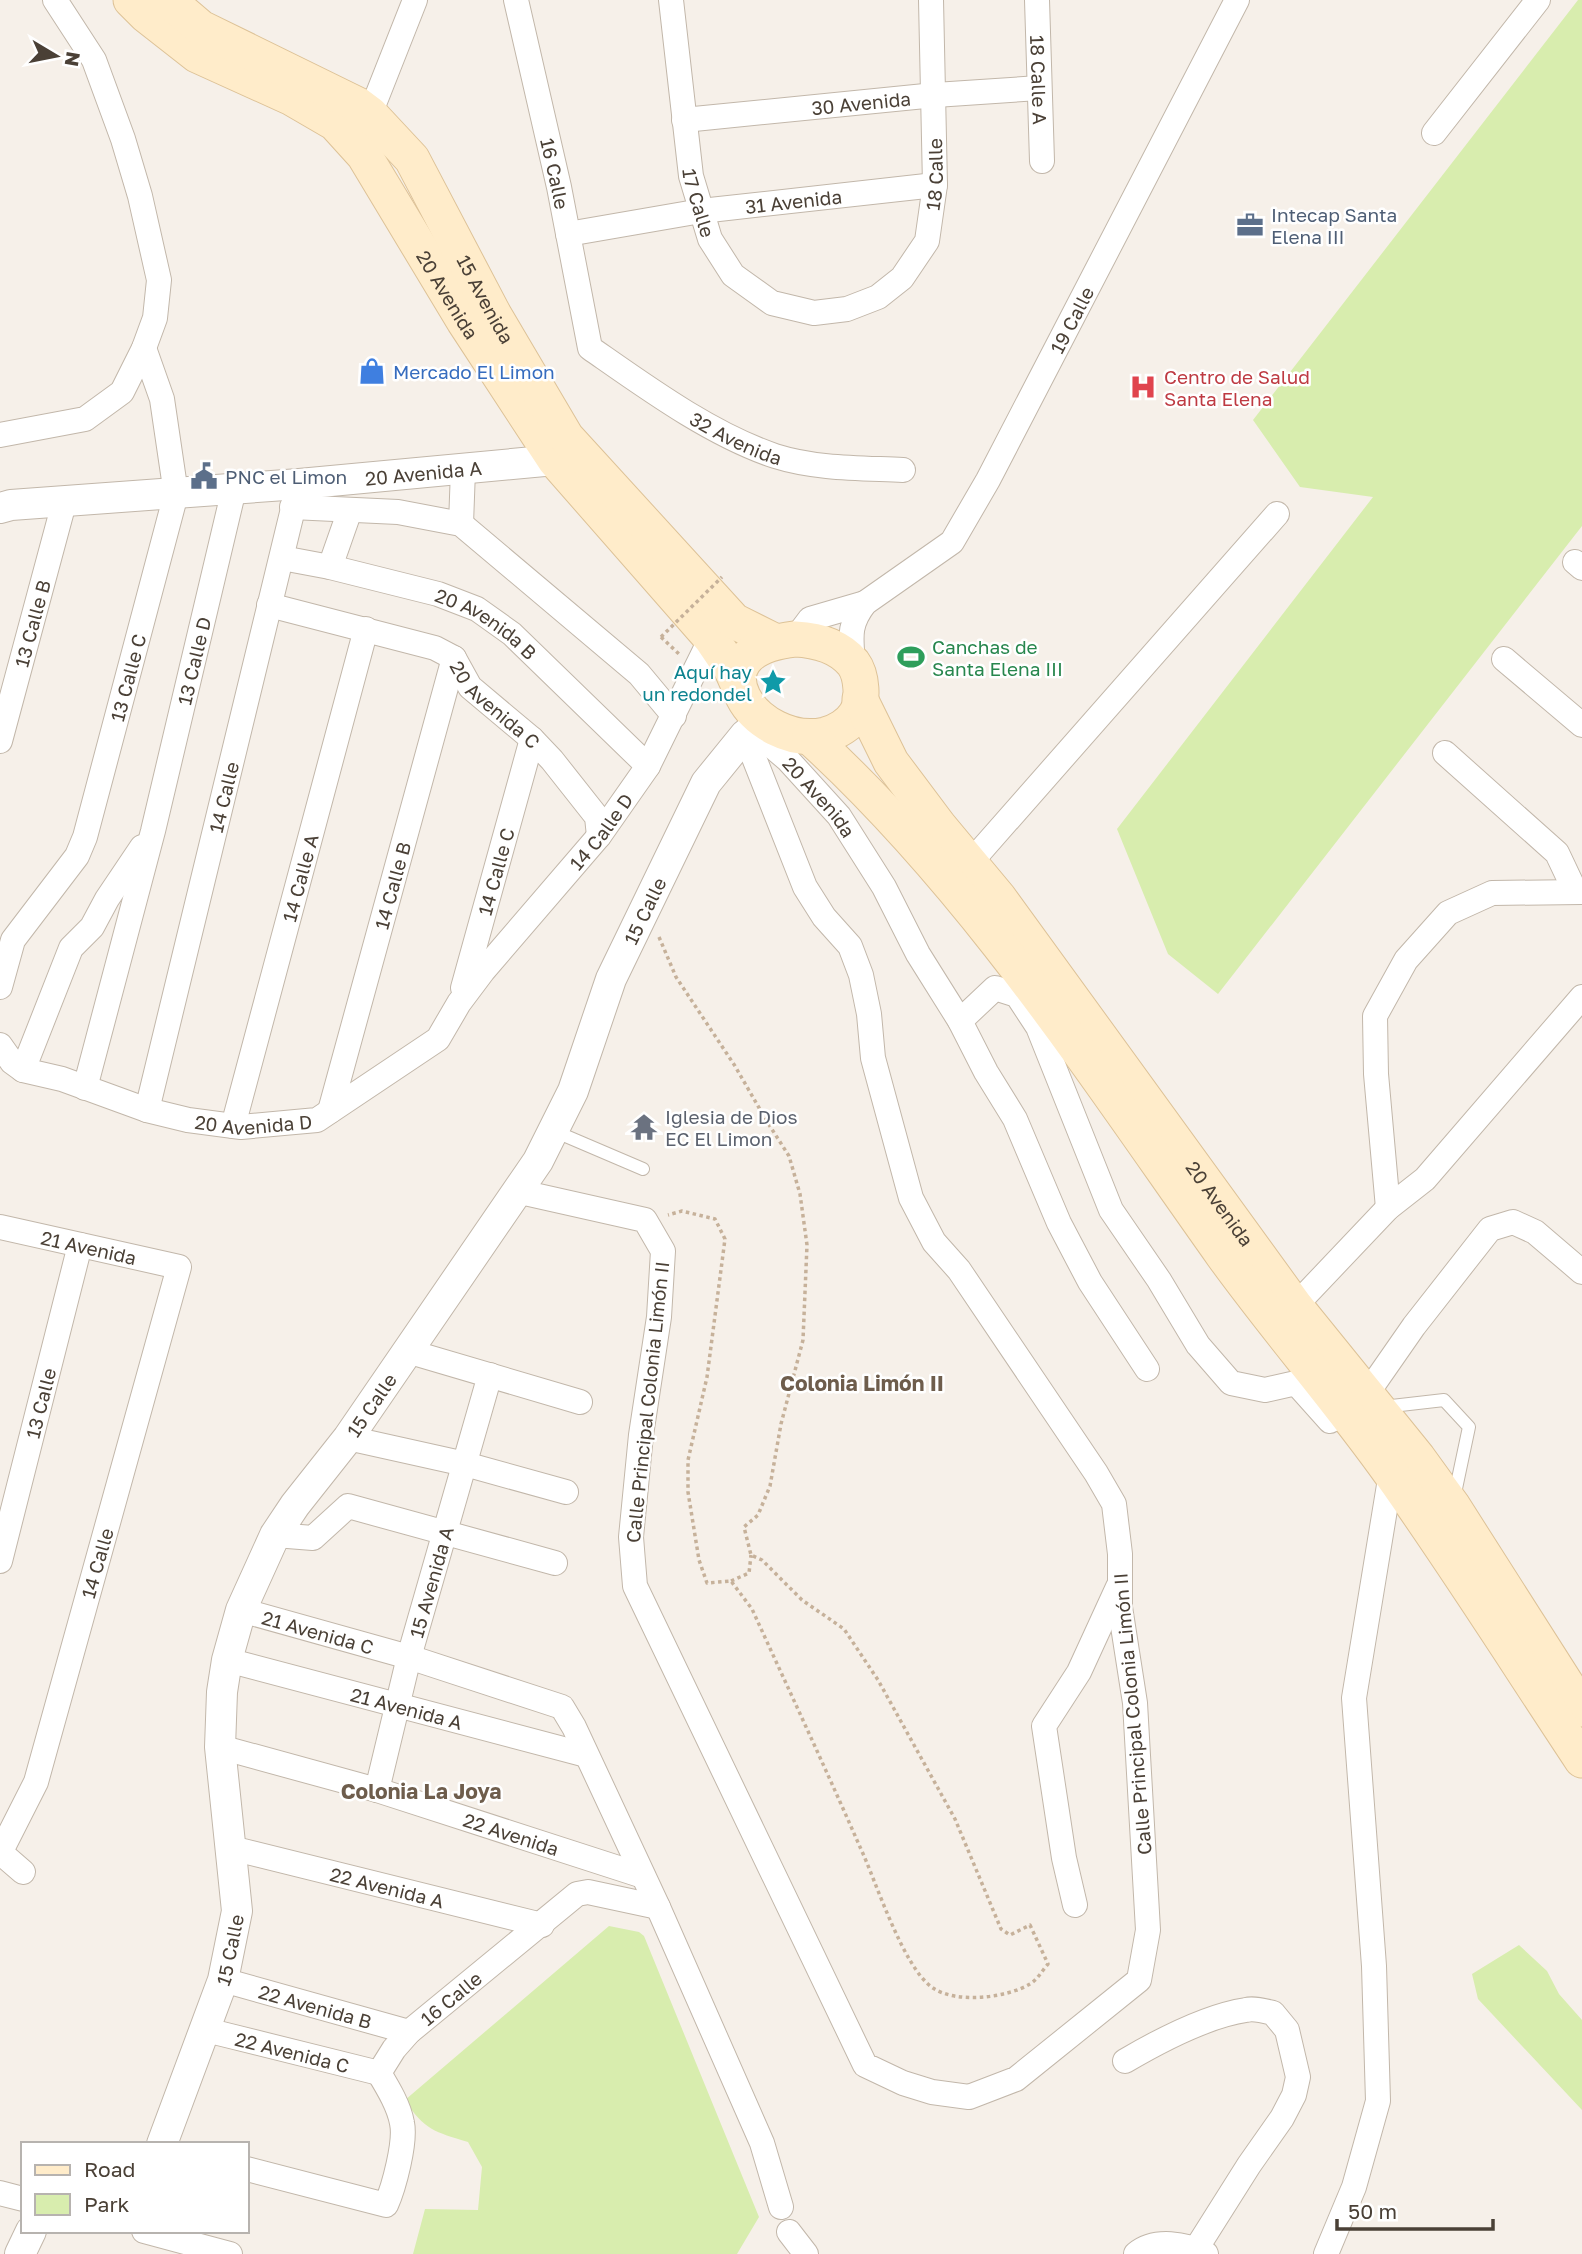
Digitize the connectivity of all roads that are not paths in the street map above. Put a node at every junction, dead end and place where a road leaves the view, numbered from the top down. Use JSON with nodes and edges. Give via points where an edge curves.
{"nodes":[{"id":1,"x":55,"y":0,"type":"edge"},
{"id":2,"x":131,"y":0,"type":"edge"},
{"id":3,"x":168,"y":0,"type":"edge"},
{"id":4,"x":415,"y":0,"type":"edge"},
{"id":5,"x":516,"y":0,"type":"edge"},
{"id":6,"x":671,"y":0,"type":"edge"},
{"id":7,"x":931,"y":0,"type":"edge"},
{"id":8,"x":1037,"y":0,"type":"edge"},
{"id":9,"x":1237,"y":0,"type":"edge"},
{"id":10,"x":1538,"y":0,"type":"edge"},
{"id":11,"x":1039,"y":88,"type":"junction"},
{"id":12,"x":935,"y":95,"type":"junction"},
{"id":13,"x":370,"y":114,"type":"junction"},
{"id":14,"x":684,"y":120,"type":"junction"},
{"id":15,"x":1434,"y":133,"type":"dead end"},
{"id":16,"x":1042,"y":161,"type":"dead end"},
{"id":17,"x":935,"y":185,"type":"junction"},
{"id":18,"x":701,"y":211,"type":"junction"},
{"id":19,"x":568,"y":234,"type":"junction"},
{"id":20,"x":848,"y":309,"type":"joint"},
{"id":21,"x":144,"y":348,"type":"junction"},
{"id":22,"x":590,"y":348,"type":"joint"},
{"id":23,"x":0,"y":435,"type":"edge"},
{"id":24,"x":555,"y":460,"type":"junction"},
{"id":25,"x":463,"y":470,"type":"junction"},
{"id":26,"x":903,"y":470,"type":"dead end"},
{"id":27,"x":234,"y":489,"type":"junction"},
{"id":28,"x":176,"y":494,"type":"junction"},
{"id":29,"x":296,"y":495,"type":"junction"},
{"id":30,"x":64,"y":503,"type":"junction"},
{"id":31,"x":0,"y":508,"type":"edge"},
{"id":32,"x":350,"y":510,"type":"junction"},
{"id":33,"x":1277,"y":514,"type":"dead end"},
{"id":34,"x":461,"y":524,"type":"junction"},
{"id":35,"x":282,"y":558,"type":"junction"},
{"id":36,"x":330,"y":568,"type":"junction"},
{"id":37,"x":865,"y":603,"type":"junction"},
{"id":38,"x":269,"y":605,"type":"junction"},
{"id":39,"x":366,"y":629,"type":"junction"},
{"id":40,"x":711,"y":638,"type":"junction"},
{"id":41,"x":785,"y":640,"type":"junction"},
{"id":42,"x":454,"y":659,"type":"junction"},
{"id":43,"x":1504,"y":659,"type":"dead end"},
{"id":44,"x":853,"y":663,"type":"junction"},
{"id":45,"x":738,"y":684,"type":"junction"},
{"id":46,"x":860,"y":699,"type":"junction"},
{"id":47,"x":674,"y":716,"type":"junction"},
{"id":48,"x":1582,"y":726,"type":"edge"},
{"id":49,"x":754,"y":728,"type":"junction"},
{"id":50,"x":810,"y":737,"type":"junction"},
{"id":51,"x":532,"y":739,"type":"junction"},
{"id":52,"x":0,"y":741,"type":"edge"},
{"id":53,"x":1445,"y":753,"type":"dead end"},
{"id":54,"x":648,"y":766,"type":"junction"},
{"id":55,"x":153,"y":831,"type":"junction"},
{"id":56,"x":599,"y":836,"type":"junction"},
{"id":57,"x":970,"y":863,"type":"junction"},
{"id":58,"x":1579,"y":891,"type":"edge"},
{"id":59,"x":0,"y":987,"type":"edge"},
{"id":60,"x":1582,"y":997,"type":"edge"},
{"id":61,"x":459,"y":1003,"type":"junction"},
{"id":62,"x":961,"y":1021,"type":"junction"},
{"id":63,"x":12,"y":1059,"type":"edge"},
{"id":64,"x":85,"y":1088,"type":"junction"},
{"id":65,"x":147,"y":1110,"type":"junction"},
{"id":66,"x":330,"y":1111,"type":"junction"},
{"id":67,"x":233,"y":1126,"type":"junction"},
{"id":68,"x":553,"y":1130,"type":"junction"},
{"id":69,"x":643,"y":1169,"type":"dead end"},
{"id":70,"x":516,"y":1191,"type":"junction"},
{"id":71,"x":1388,"y":1208,"type":"junction"},
{"id":72,"x":0,"y":1227,"type":"edge"},
{"id":73,"x":80,"y":1245,"type":"junction"},
{"id":74,"x":179,"y":1267,"type":"joint"},
{"id":75,"x":1582,"y":1272,"type":"edge"},
{"id":76,"x":1295,"y":1306,"type":"junction"},
{"id":77,"x":407,"y":1351,"type":"junction"},
{"id":78,"x":1147,"y":1369,"type":"dead end"},
{"id":79,"x":490,"y":1375,"type":"junction"},
{"id":80,"x":580,"y":1402,"type":"dead end"},
{"id":81,"x":1362,"y":1405,"type":"junction"},
{"id":82,"x":348,"y":1438,"type":"junction"},
{"id":83,"x":465,"y":1464,"type":"junction"},
{"id":84,"x":1391,"y":1473,"type":"junction"},
{"id":85,"x":566,"y":1492,"type":"dead end"},
{"id":86,"x":1452,"y":1505,"type":"junction"},
{"id":87,"x":446,"y":1532,"type":"junction"},
{"id":88,"x":275,"y":1535,"type":"junction"},
{"id":89,"x":0,"y":1561,"type":"edge"},
{"id":90,"x":555,"y":1563,"type":"dead end"},
{"id":91,"x":1120,"y":1583,"type":"junction"},
{"id":92,"x":241,"y":1610,"type":"junction"},
{"id":93,"x":409,"y":1657,"type":"junction"},
{"id":94,"x":227,"y":1660,"type":"junction"},
{"id":95,"x":396,"y":1704,"type":"junction"},
{"id":96,"x":1582,"y":1709,"type":"edge"},
{"id":97,"x":220,"y":1747,"type":"junction"},
{"id":98,"x":586,"y":1755,"type":"junction"},
{"id":99,"x":1582,"y":1760,"type":"edge"},
{"id":100,"x":377,"y":1790,"type":"junction"},
{"id":101,"x":232,"y":1847,"type":"junction"},
{"id":102,"x":0,"y":1852,"type":"edge"},
{"id":103,"x":23,"y":1872,"type":"dead end"},
{"id":104,"x":643,"y":1876,"type":"junction"},
{"id":105,"x":1075,"y":1905,"type":"dead end"},
{"id":106,"x":658,"y":1907,"type":"junction"},
{"id":107,"x":542,"y":1925,"type":"junction"},
{"id":108,"x":223,"y":1980,"type":"junction"},
{"id":109,"x":206,"y":2030,"type":"junction"},
{"id":110,"x":409,"y":2032,"type":"junction"},
{"id":111,"x":1125,"y":2062,"type":"dead end"},
{"id":112,"x":379,"y":2073,"type":"junction"},
{"id":113,"x":163,"y":2142,"type":"edge"},
{"id":114,"x":248,"y":2169,"type":"edge"},
{"id":115,"x":0,"y":2193,"type":"edge"},
{"id":116,"x":21,"y":2198,"type":"edge"},
{"id":117,"x":781,"y":2207,"type":"dead end"},
{"id":118,"x":789,"y":2232,"type":"dead end"},
{"id":119,"x":30,"y":2233,"type":"edge"},
{"id":120,"x":151,"y":2233,"type":"edge"},
{"id":121,"x":1201,"y":2252,"type":"edge"},
{"id":122,"x":20,"y":2254,"type":"edge"},
{"id":123,"x":230,"y":2254,"type":"edge"},
{"id":124,"x":806,"y":2254,"type":"edge"},
{"id":125,"x":1136,"y":2254,"type":"edge"},
{"id":126,"x":1326,"y":2254,"type":"edge"}],
"edges":[{"from":1,"to":21,"type":"street","via":[[94,60],[140,196],[159,279],[155,318]]},
{"from":2,"to":24,"type":"main road","name":"20 Avenida","via":[[197,55],[335,123],[364,155]]},
{"from":3,"to":13,"type":"main road","name":"15 Avenida","via":[[201,28]]},
{"from":4,"to":13,"type":"street"},
{"from":5,"to":19,"type":"street","name":"16 Calle"},
{"from":6,"to":14,"type":"street","name":"17 Calle"},
{"from":7,"to":12,"type":"street","name":"18 Calle"},
{"from":8,"to":11,"type":"street","name":"18 Calle A"},
{"from":9,"to":37,"type":"street","name":"19 Calle","via":[[952,542]]},
{"from":10,"to":15,"type":"street"},
{"from":11,"to":12,"type":"street","name":"30 Avenida"},
{"from":11,"to":16,"type":"street","name":"18 Calle A"},
{"from":12,"to":14,"type":"street","name":"30 Avenida"},
{"from":12,"to":17,"type":"street","name":"18 Calle"},
{"from":13,"to":41,"type":"main road","name":"15 Avenida","via":[[412,159],[494,315],[566,437],[734,621]]},
{"from":14,"to":18,"type":"street","name":"17 Calle"},
{"from":17,"to":18,"type":"street","name":"31 Avenida"},
{"from":17,"to":20,"type":"street","name":"18 Calle","via":[[927,241],[902,278],[878,296]]},
{"from":18,"to":19,"type":"street","name":"31 Avenida"},
{"from":18,"to":20,"type":"street","name":"17 Calle","via":[[710,239],[733,275],[772,303],[814,313]]},
{"from":19,"to":22,"type":"street","name":"16 Calle"},
{"from":21,"to":23,"type":"street","via":[[122,392],[85,419]]},
{"from":21,"to":28,"type":"street","name":"13 Calle C","via":[[162,399]]},
{"from":22,"to":26,"type":"street","name":"32 Avenida","via":[[709,426],[776,456],[827,466]]},
{"from":24,"to":25,"type":"street","name":"20 Avenida A"},
{"from":24,"to":40,"type":"main road","name":"20 Avenida"},
{"from":25,"to":29,"type":"street","name":"20 Avenida A"},
{"from":25,"to":34,"type":"street"},
{"from":27,"to":28,"type":"street","name":"20 Avenida A"},
{"from":27,"to":29,"type":"street","name":"20 Avenida A"},
{"from":27,"to":55,"type":"street","name":"13 Calle D"},
{"from":28,"to":30,"type":"street","name":"20 Avenida A"},
{"from":28,"to":59,"type":"street","name":"13 Calle C","via":[[85,837],[77,856],[13,940]]},
{"from":29,"to":32,"type":"street","name":"20 Avenida A"},
{"from":29,"to":35,"type":"street","name":"14 Calle"},
{"from":30,"to":31,"type":"street","name":"20 Avenida A"},
{"from":30,"to":52,"type":"street","name":"13 Calle B"},
{"from":32,"to":34,"type":"street","name":"20 Avenida A","via":[[398,512]]},
{"from":32,"to":36,"type":"street"},
{"from":33,"to":57,"type":"street"},
{"from":34,"to":47,"type":"street","name":"20 Avenida A","via":[[639,674]]},
{"from":35,"to":36,"type":"street","name":"20 Avenida B"},
{"from":35,"to":38,"type":"street","name":"14 Calle"},
{"from":36,"to":54,"type":"street","name":"20 Avenida B","via":[[438,594],[477,609],[512,634]]},
{"from":37,"to":41,"type":"street","name":"19 Calle","via":[[810,619]]},
{"from":37,"to":44,"type":"street","via":[[850,636]]},
{"from":38,"to":39,"type":"street","name":"20 Avenida C"},
{"from":38,"to":65,"type":"street","name":"14 Calle"},
{"from":39,"to":42,"type":"street","name":"20 Avenida C","via":[[435,648]]},
{"from":39,"to":67,"type":"street","name":"14 Calle A"},
{"from":40,"to":45,"type":"main road","name":"20 Avenida"},
{"from":40,"to":47,"type":"street","name":"14 Calle D"},
{"from":41,"to":44,"type":"main road","via":[[812,639],[832,646]]},
{"from":41,"to":45,"type":"main road","via":[[753,650],[741,664]]},
{"from":42,"to":51,"type":"street","name":"20 Avenida C","via":[[470,687]]},
{"from":42,"to":66,"type":"street","name":"14 Calle B"},
{"from":43,"to":48,"type":"street"},
{"from":44,"to":46,"type":"main road","via":[[861,681]]},
{"from":45,"to":49,"type":"main road"},
{"from":46,"to":50,"type":"main road","via":[[856,714],[840,730]]},
{"from":46,"to":57,"type":"main road","name":"20 Avenida","via":[[891,762]]},
{"from":47,"to":54,"type":"street","name":"14 Calle D"},
{"from":49,"to":50,"type":"main road"},
{"from":49,"to":62,"type":"street","name":"20 Avenida","via":[[839,816]]},
{"from":49,"to":68,"type":"street","name":"15 Calle","via":[[706,783],[647,901],[611,979],[573,1091]]},
{"from":49,"to":91,"type":"street","name":"Calle Principal Colonia Limón II","via":[[805,887],[850,946],[861,975],[873,1058],[911,1198],[934,1242],[959,1270],[1114,1504]]},
{"from":50,"to":81,"type":"main road","name":"20 Avenida","via":[[947,878],[1019,968],[1244,1283]]},
{"from":51,"to":56,"type":"street","name":"20 Avenida C","via":[[597,817]]},
{"from":51,"to":61,"type":"street","name":"14 Calle C"},
{"from":53,"to":58,"type":"street","via":[[1557,853]]},
{"from":54,"to":56,"type":"street","name":"14 Calle D"},
{"from":55,"to":63,"type":"street","name":"13 Calle D","via":[[92,927],[71,948]]},
{"from":55,"to":64,"type":"street","name":"13 Calle D"},
{"from":56,"to":61,"type":"street","name":"14 Calle D"},
{"from":57,"to":76,"type":"main road","name":"20 Avenida"},
{"from":58,"to":71,"type":"street","via":[[1492,893],[1448,913],[1406,960],[1375,1016]]},
{"from":60,"to":71,"type":"street","via":[[1426,1180]]},
{"from":61,"to":66,"type":"street","name":"20 Avenida D","via":[[438,1039]]},
{"from":62,"to":78,"type":"street","name":"20 Avenida","via":[[1015,1119],[1059,1223],[1090,1282]]},
{"from":62,"to":81,"type":"street","via":[[995,988],[1017,995],[1038,1027],[1111,1209],[1198,1345],[1231,1383],[1265,1391],[1296,1383],[1330,1421]]},
{"from":63,"to":64,"type":"street","name":"20 Avenida D"},
{"from":64,"to":65,"type":"street","name":"20 Avenida D"},
{"from":65,"to":67,"type":"street","name":"20 Avenida D"},
{"from":66,"to":67,"type":"street","name":"20 Avenida D","via":[[317,1119]]},
{"from":68,"to":69,"type":"lane"},
{"from":68,"to":70,"type":"street","name":"15 Calle"},
{"from":70,"to":77,"type":"street","name":"15 Calle"},
{"from":70,"to":91,"type":"street","name":"Calle Principal Colonia Limón II","via":[[645,1220],[663,1251],[631,1537],[635,1586],[865,2065],[932,2092],[969,2097],[1016,2079],[1139,1980],[1148,1930],[1146,1879],[1136,1703]]},
{"from":71,"to":76,"type":"street"},
{"from":72,"to":73,"type":"street","name":"21 Avenida"},
{"from":73,"to":74,"type":"street","name":"21 Avenida"},
{"from":73,"to":89,"type":"street","name":"13 Calle"},
{"from":74,"to":102,"type":"street","name":"14 Calle","via":[[36,1782]]},
{"from":75,"to":81,"type":"street","via":[[1535,1232],[1513,1222],[1490,1229],[1414,1326]]},
{"from":76,"to":81,"type":"main road","name":"20 Avenida"},
{"from":77,"to":79,"type":"street"},
{"from":77,"to":82,"type":"street","name":"15 Calle"},
{"from":79,"to":80,"type":"street"},
{"from":79,"to":83,"type":"street","name":"15 Avenida A"},
{"from":81,"to":84,"type":"main road","name":"20 Avenida"},
{"from":81,"to":86,"type":"main road","name":"20 Avenida"},
{"from":81,"to":86,"type":"lane","via":[[1444,1400],[1469,1427]]},
{"from":82,"to":83,"type":"street"},
{"from":82,"to":88,"type":"street","name":"15 Calle"},
{"from":83,"to":85,"type":"street"},
{"from":83,"to":87,"type":"street","name":"15 Avenida A"},
{"from":84,"to":99,"type":"main road","name":"20 Avenida"},
{"from":84,"to":126,"type":"street","via":[[1354,1698],[1374,1966],[1378,2101],[1354,2187]]},
{"from":86,"to":96,"type":"main road","name":"20 Avenida"},
{"from":87,"to":88,"type":"street","via":[[348,1506],[313,1538]]},
{"from":87,"to":90,"type":"street"},
{"from":87,"to":93,"type":"street","name":"15 Avenida A"},
{"from":88,"to":92,"type":"street","name":"15 Calle"},
{"from":91,"to":105,"type":"street","via":[[1079,1672],[1044,1726]]},
{"from":92,"to":93,"type":"street","name":"21 Avenida C"},
{"from":92,"to":94,"type":"street","name":"15 Calle"},
{"from":93,"to":95,"type":"street","name":"15 Avenida A"},
{"from":93,"to":98,"type":"street","name":"21 Avenida C","via":[[556,1703],[567,1712]]},
{"from":94,"to":95,"type":"street","name":"21 Avenida A"},
{"from":94,"to":97,"type":"street","name":"15 Calle"},
{"from":95,"to":98,"type":"street","name":"21 Avenida A"},
{"from":95,"to":100,"type":"street","name":"15 Avenida A"},
{"from":97,"to":100,"type":"street","name":"22 Avenida"},
{"from":97,"to":101,"type":"street","name":"15 Calle"},
{"from":98,"to":104,"type":"street"},
{"from":100,"to":104,"type":"street","name":"22 Avenida"},
{"from":101,"to":107,"type":"street","name":"22 Avenida A"},
{"from":101,"to":108,"type":"street","name":"15 Calle","via":[[237,1911]]},
{"from":102,"to":103,"type":"street"},
{"from":104,"to":106,"type":"street"},
{"from":106,"to":107,"type":"street","name":"16 Calle","via":[[582,1892]]},
{"from":106,"to":117,"type":"street","via":[[762,2143]]},
{"from":107,"to":110,"type":"street","name":"16 Calle"},
{"from":108,"to":109,"type":"street","name":"15 Calle"},
{"from":108,"to":110,"type":"street","name":"22 Avenida B"},
{"from":109,"to":112,"type":"street","name":"22 Avenida C"},
{"from":109,"to":113,"type":"street","name":"15 Calle"},
{"from":110,"to":112,"type":"street","name":"16 Calle"},
{"from":111,"to":121,"type":"street","via":[[1180,2033],[1248,2009],[1273,2012],[1287,2030],[1298,2077],[1294,2095]]},
{"from":112,"to":114,"type":"street","via":[[403,2129],[384,2206]]},
{"from":115,"to":116,"type":"street"},
{"from":118,"to":124,"type":"street"},
{"from":119,"to":122,"type":"street"},
{"from":120,"to":123,"type":"street"},
{"from":121,"to":125,"type":"street","via":[[1165,2244]]}]}
